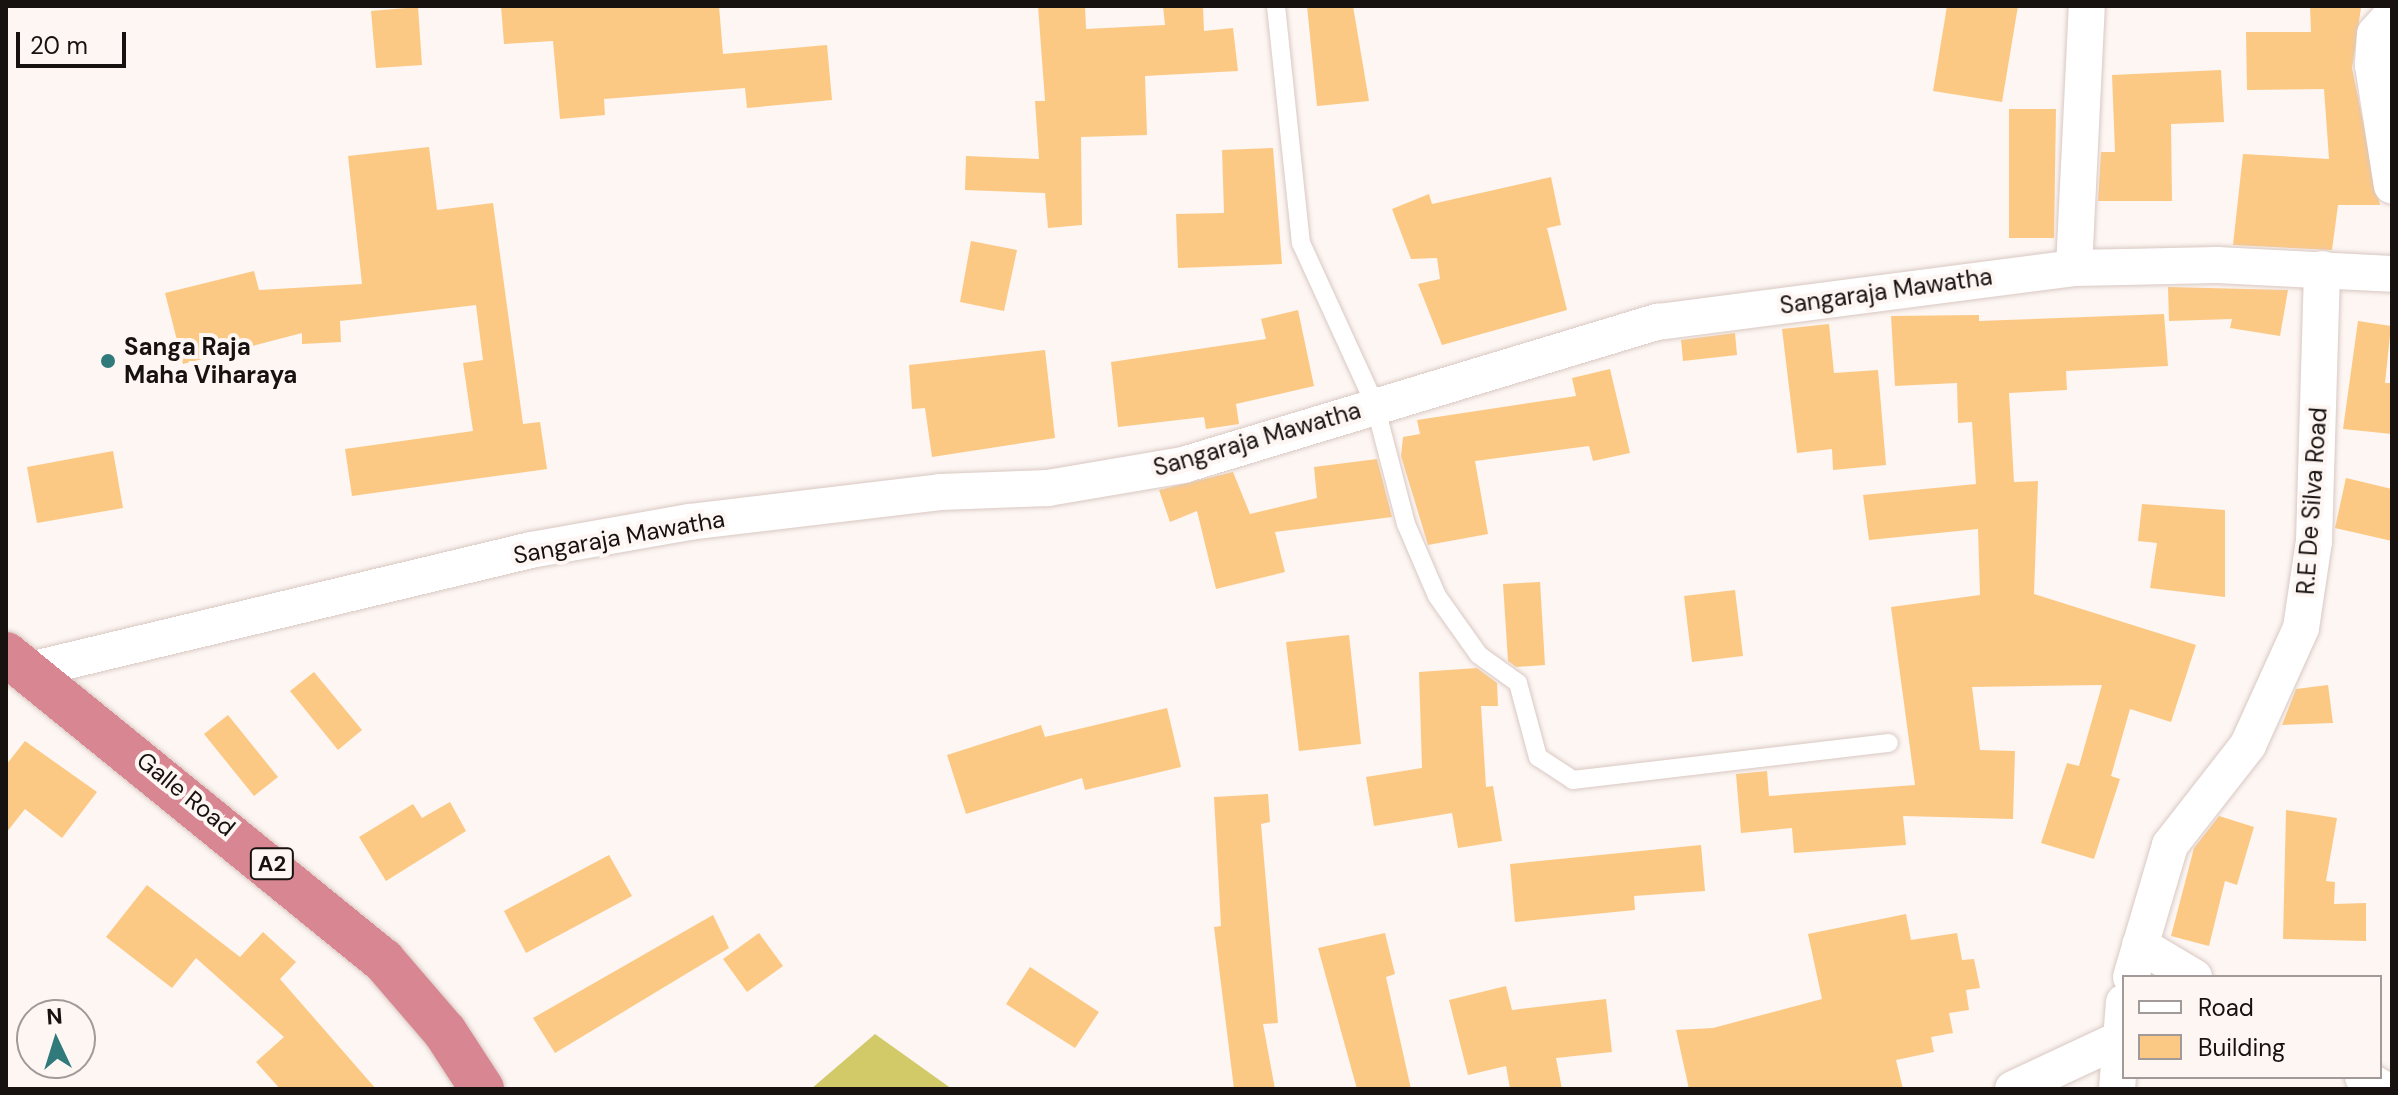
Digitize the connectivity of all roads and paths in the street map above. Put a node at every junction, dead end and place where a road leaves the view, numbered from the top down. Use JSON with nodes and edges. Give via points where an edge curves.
{"nodes":[{"id":1,"x":1276,"y":6,"type":"edge"},
{"id":2,"x":2087,"y":6,"type":"edge"},
{"id":3,"x":2392,"y":15,"type":"edge"},
{"id":4,"x":2392,"y":186,"type":"edge"},
{"id":5,"x":2074,"y":268,"type":"junction"},
{"id":6,"x":2322,"y":269,"type":"junction"},
{"id":7,"x":2392,"y":274,"type":"edge"},
{"id":8,"x":1375,"y":405,"type":"junction"},
{"id":9,"x":18,"y":662,"type":"edge"},
{"id":10,"x":1889,"y":743,"type":"dead end"},
{"id":11,"x":2135,"y":961,"type":"edge"},
{"id":12,"x":2187,"y":975,"type":"edge"},
{"id":13,"x":2122,"y":1020,"type":"edge"},
{"id":14,"x":2120,"y":1039,"type":"junction"},
{"id":15,"x":482,"y":1089,"type":"edge"},
{"id":16,"x":2013,"y":1089,"type":"edge"},
{"id":17,"x":2117,"y":1089,"type":"edge"}],
"edges":[{"from":1,"to":8,"type":"lane","via":[[1301,243]]},
{"from":2,"to":5,"type":"street"},
{"from":3,"to":4,"type":"street","via":[[2375,34],[2373,65]]},
{"from":5,"to":6,"type":"street","name":"Sangaraja Mawatha"},
{"from":5,"to":8,"type":"street","name":"Sangaraja Mawatha","via":[[1658,322]]},
{"from":6,"to":7,"type":"street","name":"Sangaraja Mawatha"},
{"from":6,"to":11,"type":"street","name":"R.E De Silva Road","via":[[2314,541],[2301,628],[2248,745],[2170,845]]},
{"from":8,"to":9,"type":"street","name":"Sangaraja Mawatha","via":[[1183,465],[1048,488],[940,492],[689,522],[531,550]]},
{"from":8,"to":10,"type":"lane","via":[[1406,524],[1437,596],[1479,655],[1518,683],[1538,757],[1573,780]]},
{"from":9,"to":15,"type":"highway","name":"Galle Road","number":"A2","via":[[383,960],[445,1032]]},
{"from":11,"to":12,"type":"street"},
{"from":13,"to":14,"type":"street"},
{"from":14,"to":16,"type":"street"},
{"from":14,"to":17,"type":"street"}]}
